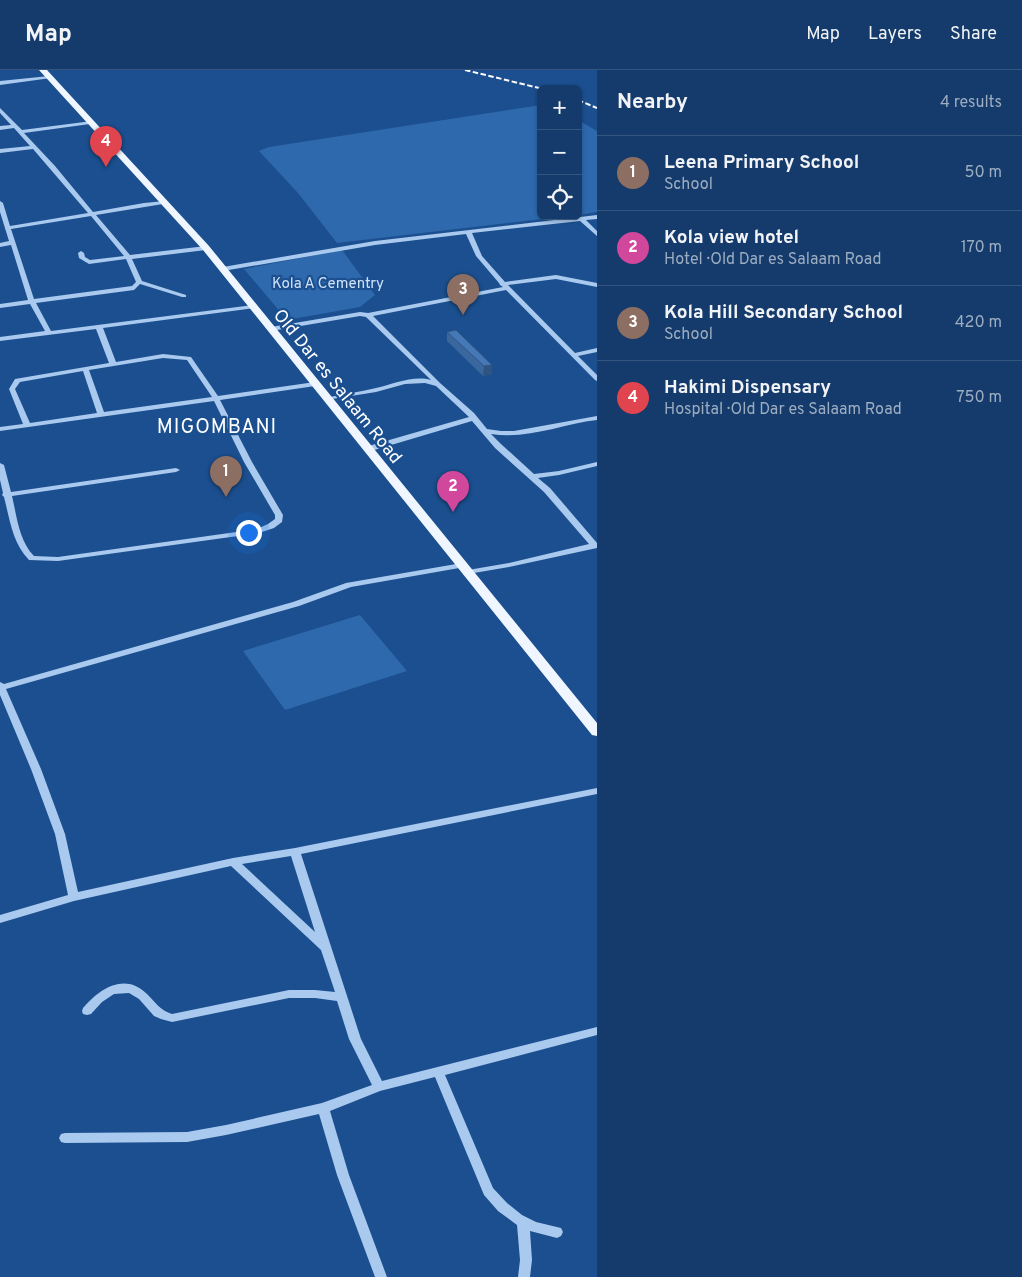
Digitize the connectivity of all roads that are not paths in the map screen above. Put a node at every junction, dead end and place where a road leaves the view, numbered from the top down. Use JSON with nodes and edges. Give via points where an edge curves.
{"nodes":[{"id":1,"x":46,"y":74,"type":"edge"},
{"id":2,"x":0,"y":83,"type":"edge"},
{"id":3,"x":0,"y":110,"type":"edge"},
{"id":4,"x":90,"y":122,"type":"junction"},
{"id":5,"x":14,"y":126,"type":"junction"},
{"id":6,"x":0,"y":128,"type":"edge"},
{"id":7,"x":19,"y":132,"type":"junction"},
{"id":8,"x":34,"y":147,"type":"junction"},
{"id":9,"x":0,"y":151,"type":"edge"},
{"id":10,"x":163,"y":202,"type":"junction"},
{"id":11,"x":0,"y":203,"type":"edge"},
{"id":12,"x":91,"y":214,"type":"junction"},
{"id":13,"x":597,"y":217,"type":"edge"},
{"id":14,"x":582,"y":219,"type":"edge"},
{"id":15,"x":571,"y":220,"type":"edge"},
{"id":16,"x":581,"y":220,"type":"edge"},
{"id":17,"x":8,"y":228,"type":"junction"},
{"id":18,"x":468,"y":232,"type":"junction"},
{"id":19,"x":597,"y":234,"type":"edge"},
{"id":20,"x":11,"y":243,"type":"junction"},
{"id":21,"x":0,"y":244,"type":"edge"},
{"id":22,"x":206,"y":248,"type":"junction"},
{"id":23,"x":81,"y":253,"type":"dead end"},
{"id":24,"x":128,"y":257,"type":"junction"},
{"id":25,"x":223,"y":270,"type":"junction"},
{"id":26,"x":139,"y":282,"type":"junction"},
{"id":27,"x":597,"y":285,"type":"edge"},
{"id":28,"x":504,"y":286,"type":"junction"},
{"id":29,"x":184,"y":296,"type":"dead end"},
{"id":30,"x":32,"y":302,"type":"junction"},
{"id":31,"x":0,"y":306,"type":"edge"},
{"id":32,"x":253,"y":307,"type":"junction"},
{"id":33,"x":368,"y":315,"type":"junction"},
{"id":34,"x":99,"y":327,"type":"junction"},
{"id":35,"x":271,"y":329,"type":"junction"},
{"id":36,"x":49,"y":333,"type":"junction"},
{"id":37,"x":0,"y":340,"type":"edge"},
{"id":38,"x":597,"y":350,"type":"edge"},
{"id":39,"x":573,"y":355,"type":"junction"},
{"id":40,"x":113,"y":364,"type":"junction"},
{"id":41,"x":85,"y":368,"type":"junction"},
{"id":42,"x":597,"y":379,"type":"edge"},
{"id":43,"x":315,"y":384,"type":"junction"},
{"id":44,"x":438,"y":385,"type":"junction"},
{"id":45,"x":216,"y":398,"type":"junction"},
{"id":46,"x":328,"y":398,"type":"junction"},
{"id":47,"x":102,"y":415,"type":"junction"},
{"id":48,"x":473,"y":418,"type":"junction"},
{"id":49,"x":597,"y":418,"type":"edge"},
{"id":50,"x":26,"y":425,"type":"junction"},
{"id":51,"x":0,"y":429,"type":"edge"},
{"id":52,"x":487,"y":431,"type":"junction"},
{"id":53,"x":368,"y":449,"type":"junction"},
{"id":54,"x":597,"y":464,"type":"edge"},
{"id":55,"x":0,"y":467,"type":"edge"},
{"id":56,"x":176,"y":470,"type":"dead end"},
{"id":57,"x":532,"y":477,"type":"junction"},
{"id":58,"x":6,"y":495,"type":"junction"},
{"id":59,"x":596,"y":546,"type":"edge"},
{"id":60,"x":465,"y":568,"type":"junction"},
{"id":61,"x":0,"y":687,"type":"edge"},
{"id":62,"x":597,"y":732,"type":"edge"},
{"id":63,"x":597,"y":791,"type":"edge"},
{"id":64,"x":295,"y":852,"type":"junction"},
{"id":65,"x":233,"y":862,"type":"junction"},
{"id":66,"x":74,"y":898,"type":"junction"},
{"id":67,"x":0,"y":920,"type":"edge"},
{"id":68,"x":325,"y":947,"type":"junction"},
{"id":69,"x":340,"y":997,"type":"junction"},
{"id":70,"x":86,"y":1011,"type":"dead end"},
{"id":71,"x":597,"y":1031,"type":"edge"},
{"id":72,"x":438,"y":1071,"type":"junction"},
{"id":73,"x":379,"y":1087,"type":"junction"},
{"id":74,"x":323,"y":1108,"type":"junction"},
{"id":75,"x":65,"y":1138,"type":"dead end"},
{"id":76,"x":523,"y":1222,"type":"junction"},
{"id":77,"x":557,"y":1232,"type":"dead end"},
{"id":78,"x":381,"y":1277,"type":"edge"},
{"id":79,"x":524,"y":1277,"type":"edge"}],
"edges":[{"from":1,"to":2,"type":"street"},
{"from":1,"to":4,"type":"main road","name":"Old Dar es Salaam Road"},
{"from":3,"to":5,"type":"street"},
{"from":4,"to":7,"type":"street"},
{"from":4,"to":10,"type":"main road","name":"Old Dar es Salaam Road"},
{"from":5,"to":6,"type":"street"},
{"from":5,"to":7,"type":"street"},
{"from":7,"to":8,"type":"street"},
{"from":8,"to":9,"type":"street"},
{"from":8,"to":12,"type":"street"},
{"from":10,"to":12,"type":"street"},
{"from":10,"to":22,"type":"main road","name":"Old Dar es Salaam Road"},
{"from":11,"to":17,"type":"street"},
{"from":12,"to":17,"type":"street"},
{"from":12,"to":24,"type":"street"},
{"from":13,"to":14,"type":"street"},
{"from":15,"to":18,"type":"street"},
{"from":16,"to":19,"type":"street"},
{"from":17,"to":20,"type":"street"},
{"from":18,"to":25,"type":"street","via":[[336,248]]},
{"from":18,"to":28,"type":"street","via":[[482,261]]},
{"from":20,"to":21,"type":"street"},
{"from":20,"to":30,"type":"street"},
{"from":22,"to":24,"type":"street"},
{"from":22,"to":25,"type":"main road","name":"Old Dar es Salaam Road"},
{"from":23,"to":24,"type":"street","via":[[82,258],[90,262]]},
{"from":24,"to":26,"type":"street"},
{"from":25,"to":32,"type":"main road","name":"Old Dar es Salaam Road"},
{"from":26,"to":29,"type":"street"},
{"from":26,"to":30,"type":"street","via":[[134,288]]},
{"from":27,"to":28,"type":"street","via":[[556,277]]},
{"from":28,"to":33,"type":"street"},
{"from":28,"to":39,"type":"street"},
{"from":30,"to":31,"type":"street"},
{"from":30,"to":36,"type":"street"},
{"from":32,"to":34,"type":"street"},
{"from":32,"to":35,"type":"main road","name":"Old Dar es Salaam Road"},
{"from":33,"to":35,"type":"street"},
{"from":33,"to":44,"type":"street"},
{"from":34,"to":36,"type":"street"},
{"from":34,"to":40,"type":"street"},
{"from":35,"to":43,"type":"main road","name":"Old Dar es Salaam Road"},
{"from":36,"to":37,"type":"street"},
{"from":38,"to":39,"type":"street"},
{"from":39,"to":42,"type":"street"},
{"from":40,"to":41,"type":"street"},
{"from":40,"to":45,"type":"street","via":[[163,356],[190,358]]},
{"from":41,"to":47,"type":"street"},
{"from":41,"to":50,"type":"street","via":[[17,380],[12,389]]},
{"from":43,"to":45,"type":"street"},
{"from":43,"to":46,"type":"main road","name":"Old Dar es Salaam Road"},
{"from":44,"to":46,"type":"street","via":[[425,381],[405,382]]},
{"from":44,"to":48,"type":"street"},
{"from":45,"to":47,"type":"street"},
{"from":45,"to":58,"type":"street","via":[[279,515],[279,520],[271,526],[198,540],[39,559],[28,555],[22,546]]},
{"from":46,"to":53,"type":"main road","name":"Old Dar es Salaam Road"},
{"from":47,"to":50,"type":"street"},
{"from":48,"to":52,"type":"street"},
{"from":48,"to":53,"type":"street"},
{"from":49,"to":52,"type":"street","via":[[509,435]]},
{"from":50,"to":51,"type":"street"},
{"from":52,"to":57,"type":"street","via":[[498,446]]},
{"from":53,"to":60,"type":"main road","name":"Old Dar es Salaam Road"},
{"from":54,"to":57,"type":"street"},
{"from":55,"to":58,"type":"street"},
{"from":56,"to":58,"type":"street"},
{"from":57,"to":59,"type":"street"},
{"from":59,"to":60,"type":"street","via":[[535,560]]},
{"from":60,"to":61,"type":"street","via":[[349,586],[296,604]]},
{"from":60,"to":62,"type":"main road","name":"Old Dar es Salaam Road"},
{"from":61,"to":66,"type":"street","via":[[60,834]]},
{"from":63,"to":64,"type":"street"},
{"from":64,"to":65,"type":"street"},
{"from":64,"to":68,"type":"street"},
{"from":65,"to":66,"type":"street"},
{"from":65,"to":68,"type":"street"},
{"from":66,"to":67,"type":"street"},
{"from":68,"to":69,"type":"street"},
{"from":69,"to":70,"type":"street","via":[[289,994],[172,1018],[162,1016],[140,992],[128,987],[104,993]]},
{"from":69,"to":73,"type":"street","via":[[361,1053]]},
{"from":71,"to":72,"type":"street"},
{"from":72,"to":73,"type":"street"},
{"from":72,"to":76,"type":"street","via":[[488,1191],[508,1214]]},
{"from":73,"to":74,"type":"street"},
{"from":74,"to":75,"type":"street","via":[[187,1137]]},
{"from":74,"to":78,"type":"street","via":[[343,1176]]},
{"from":76,"to":77,"type":"street"},
{"from":76,"to":79,"type":"street"}]}
